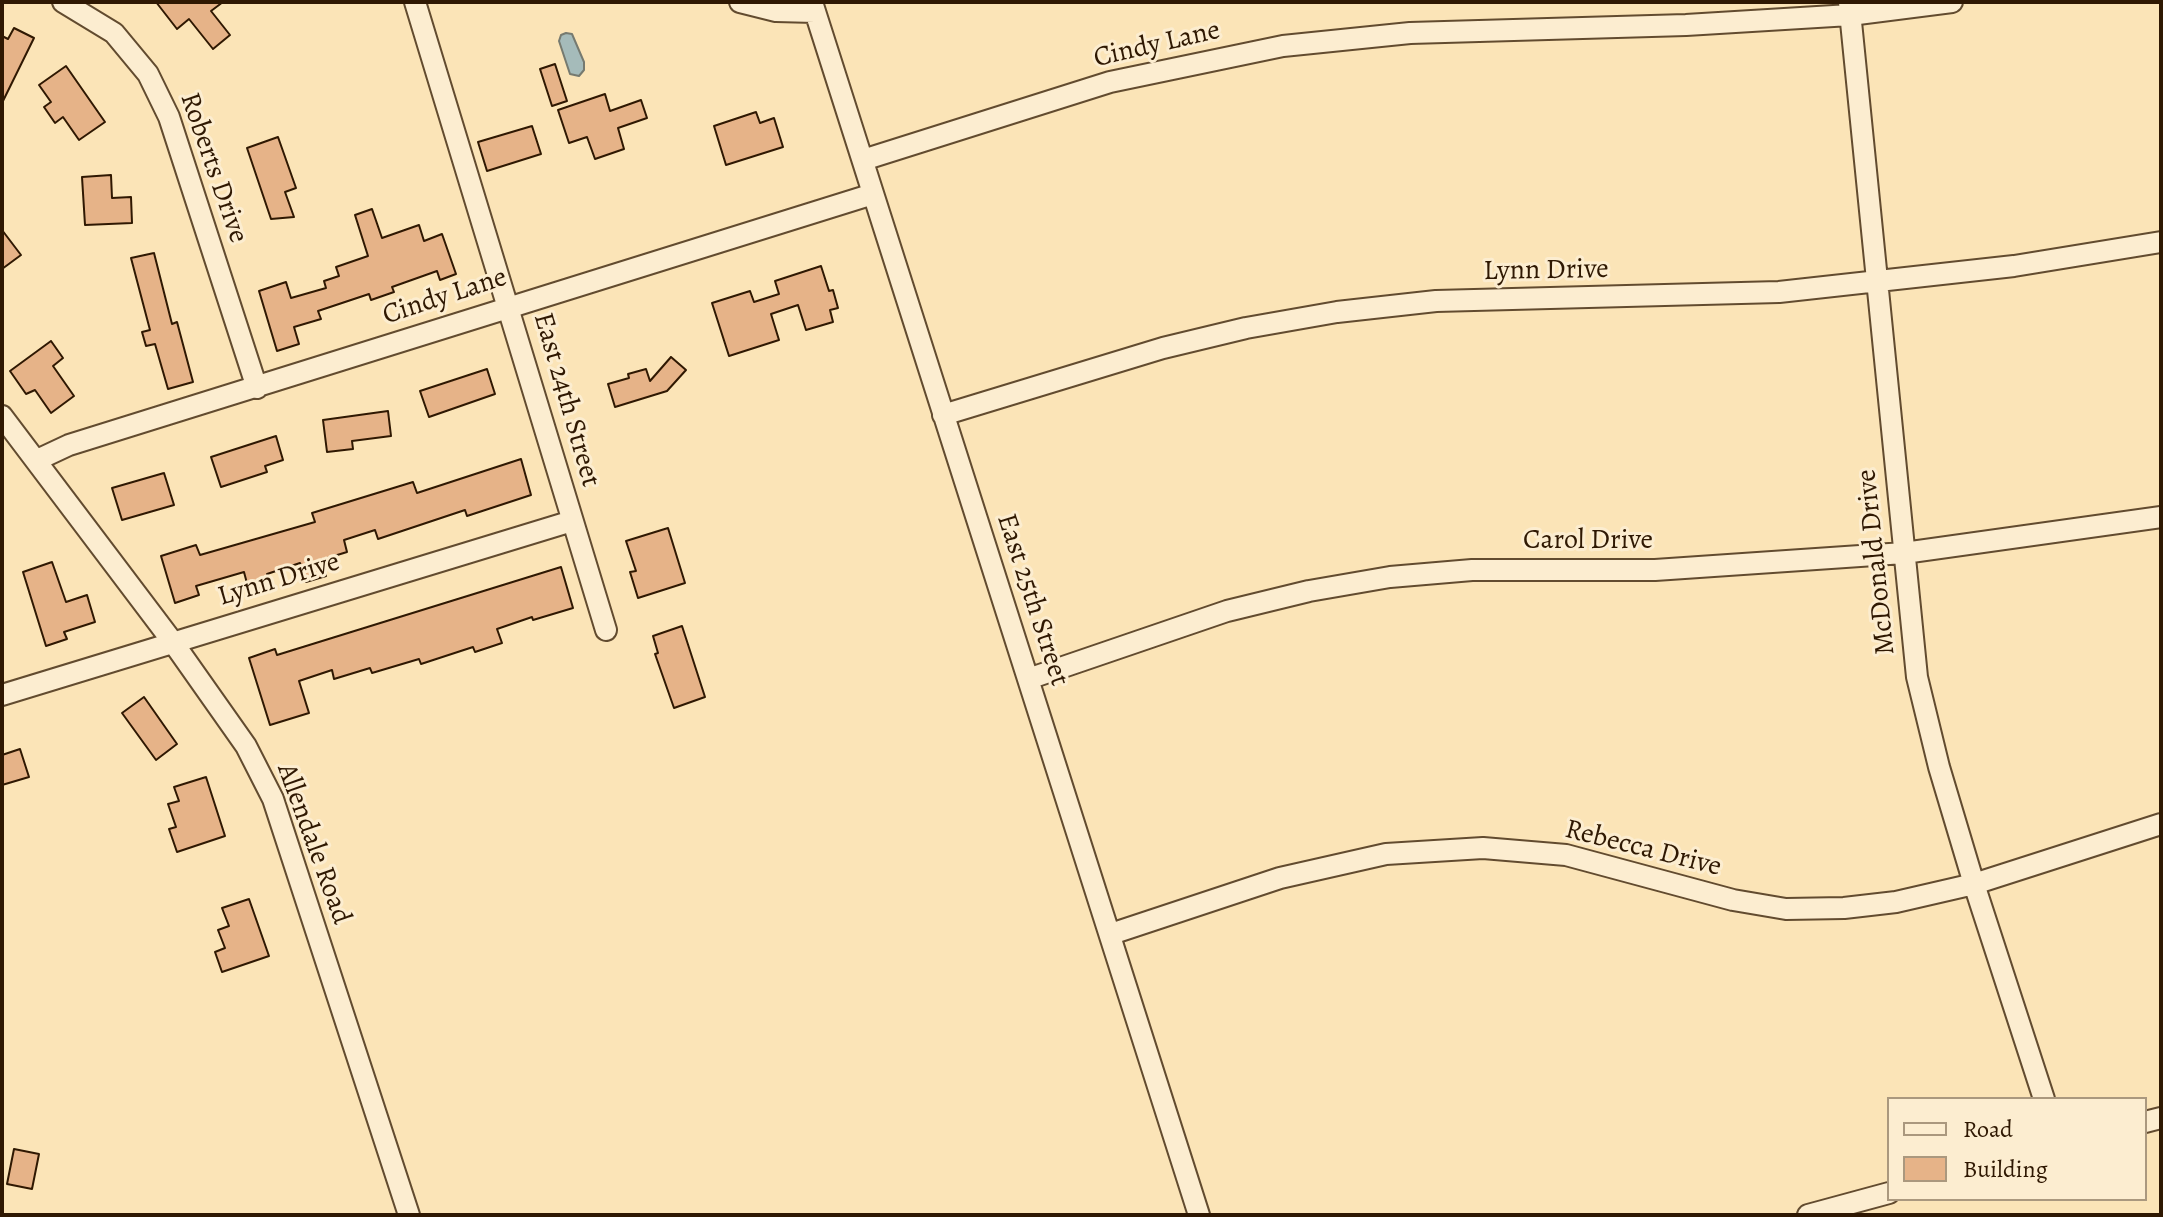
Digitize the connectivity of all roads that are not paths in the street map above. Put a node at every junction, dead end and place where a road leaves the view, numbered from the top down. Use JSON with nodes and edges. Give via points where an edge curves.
{"nodes":[{"id":1,"x":63,"y":2,"type":"edge"},
{"id":2,"x":415,"y":2,"type":"edge"},
{"id":3,"x":740,"y":2,"type":"edge"},
{"id":4,"x":1952,"y":2,"type":"edge"},
{"id":5,"x":814,"y":7,"type":"edge"},
{"id":6,"x":1850,"y":8,"type":"edge"},
{"id":7,"x":863,"y":160,"type":"junction"},
{"id":8,"x":873,"y":194,"type":"junction"},
{"id":9,"x":2161,"y":242,"type":"edge"},
{"id":10,"x":1878,"y":281,"type":"junction"},
{"id":11,"x":509,"y":306,"type":"junction"},
{"id":12,"x":257,"y":388,"type":"junction"},
{"id":13,"x":943,"y":415,"type":"junction"},
{"id":14,"x":2,"y":416,"type":"edge"},
{"id":15,"x":37,"y":460,"type":"junction"},
{"id":16,"x":2161,"y":517,"type":"edge"},
{"id":17,"x":572,"y":521,"type":"junction"},
{"id":18,"x":1904,"y":553,"type":"junction"},
{"id":19,"x":606,"y":630,"type":"dead end"},
{"id":20,"x":172,"y":641,"type":"junction"},
{"id":21,"x":1028,"y":679,"type":"junction"},
{"id":22,"x":2,"y":695,"type":"edge"},
{"id":23,"x":2161,"y":824,"type":"edge"},
{"id":24,"x":1974,"y":884,"type":"junction"},
{"id":25,"x":1111,"y":934,"type":"junction"},
{"id":26,"x":2043,"y":1097,"type":"edge"},
{"id":27,"x":1887,"y":1194,"type":"edge"},
{"id":28,"x":409,"y":1215,"type":"edge"},
{"id":29,"x":1199,"y":1215,"type":"edge"},
{"id":30,"x":1808,"y":1215,"type":"edge"}],
"edges":[{"from":1,"to":12,"type":"street","name":"Roberts Drive","via":[[114,33],[148,74],[169,117]]},
{"from":2,"to":11,"type":"street","name":"East 24th Street"},
{"from":3,"to":5,"type":"street","via":[[776,11]]},
{"from":4,"to":6,"type":"street","name":"Cindy Lane"},
{"from":5,"to":7,"type":"street","name":"East 25th Street"},
{"from":6,"to":7,"type":"street","name":"Cindy Lane","via":[[1686,25],[1410,33],[1283,46],[1110,82]]},
{"from":6,"to":10,"type":"street","name":"McDonald Drive"},
{"from":7,"to":8,"type":"street","name":"East 25th Street"},
{"from":8,"to":11,"type":"street","name":"Cindy Lane"},
{"from":8,"to":13,"type":"street","name":"East 25th Street"},
{"from":9,"to":10,"type":"street","name":"Lynn Drive"},
{"from":10,"to":13,"type":"street","name":"Lynn Drive","via":[[1779,292],[1436,301],[1337,312],[1163,348]]},
{"from":10,"to":18,"type":"street","name":"McDonald Drive"},
{"from":11,"to":12,"type":"street","name":"Cindy Lane"},
{"from":11,"to":17,"type":"street","name":"East 24th Street"},
{"from":12,"to":15,"type":"street","name":"Cindy Lane","via":[[69,445]]},
{"from":13,"to":21,"type":"street","name":"East 25th Street"},
{"from":14,"to":15,"type":"street","name":"Allendale Road"},
{"from":15,"to":20,"type":"street","name":"Allendale Road"},
{"from":16,"to":18,"type":"street","name":"Carol Drive"},
{"from":17,"to":19,"type":"street","name":"East 24th Street"},
{"from":17,"to":20,"type":"street","name":"Lynn Drive"},
{"from":18,"to":21,"type":"street","name":"Carol Drive","via":[[1655,570],[1472,570],[1390,577],[1227,611]]},
{"from":18,"to":24,"type":"street","name":"McDonald Drive","via":[[1917,677]]},
{"from":20,"to":22,"type":"street","name":"Lynn Drive"},
{"from":20,"to":28,"type":"street","name":"Allendale Road","via":[[246,746],[273,799]]},
{"from":21,"to":25,"type":"street","name":"East 25th Street"},
{"from":23,"to":24,"type":"street","name":"Rebecca Drive"},
{"from":24,"to":25,"type":"street","name":"Rebecca Drive","via":[[1896,902],[1786,909],[1566,855],[1469,849],[1386,854],[1280,878]]},
{"from":24,"to":26,"type":"street","name":"McDonald Drive"},
{"from":25,"to":29,"type":"street","name":"East 25th Street"},
{"from":27,"to":30,"type":"street"}]}
